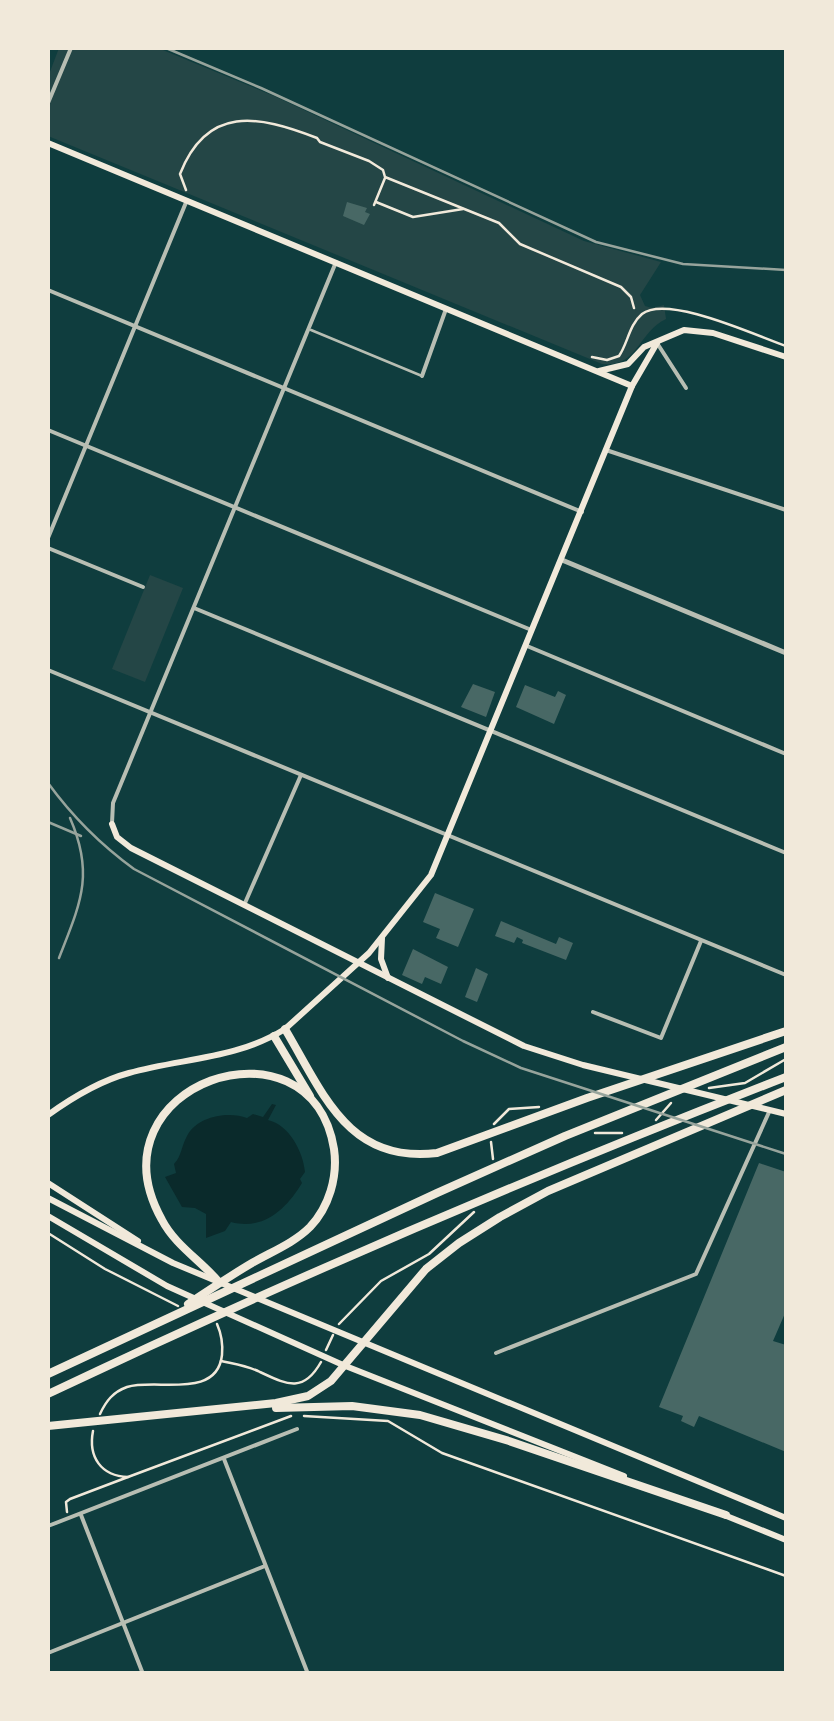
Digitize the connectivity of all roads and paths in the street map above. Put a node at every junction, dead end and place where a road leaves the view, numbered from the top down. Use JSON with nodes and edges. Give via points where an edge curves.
{"nodes":[{"id":1,"x":72,"y":48,"type":"edge"},
{"id":2,"x":48,"y":103,"type":"edge"},
{"id":3,"x":48,"y":143,"type":"edge"},
{"id":4,"x":385,"y":177,"type":"junction"},
{"id":5,"x":186,"y":190,"type":"dead end"},
{"id":6,"x":187,"y":200,"type":"junction"},
{"id":7,"x":464,"y":209,"type":"junction"},
{"id":8,"x":336,"y":262,"type":"junction"},
{"id":9,"x":48,"y":290,"type":"edge"},
{"id":10,"x":634,"y":308,"type":"dead end"},
{"id":11,"x":446,"y":309,"type":"junction"},
{"id":12,"x":135,"y":326,"type":"junction"},
{"id":13,"x":309,"y":329,"type":"junction"},
{"id":14,"x":658,"y":343,"type":"junction"},
{"id":15,"x":786,"y":346,"type":"edge"},
{"id":16,"x":592,"y":357,"type":"dead end"},
{"id":17,"x":786,"y":358,"type":"edge"},
{"id":18,"x":592,"y":370,"type":"junction"},
{"id":19,"x":422,"y":376,"type":"joint"},
{"id":20,"x":632,"y":386,"type":"junction"},
{"id":21,"x":285,"y":388,"type":"junction"},
{"id":22,"x":686,"y":388,"type":"dead end"},
{"id":23,"x":48,"y":430,"type":"edge"},
{"id":24,"x":85,"y":446,"type":"junction"},
{"id":25,"x":606,"y":450,"type":"junction"},
{"id":26,"x":235,"y":508,"type":"junction"},
{"id":27,"x":786,"y":510,"type":"edge"},
{"id":28,"x":582,"y":512,"type":"junction"},
{"id":29,"x":48,"y":538,"type":"edge"},
{"id":30,"x":48,"y":548,"type":"edge"},
{"id":31,"x":562,"y":560,"type":"junction"},
{"id":32,"x":143,"y":588,"type":"dead end"},
{"id":33,"x":194,"y":608,"type":"junction"},
{"id":34,"x":534,"y":630,"type":"junction"},
{"id":35,"x":527,"y":646,"type":"junction"},
{"id":36,"x":786,"y":653,"type":"edge"},
{"id":37,"x":48,"y":670,"type":"edge"},
{"id":38,"x":150,"y":713,"type":"junction"},
{"id":39,"x":493,"y":731,"type":"junction"},
{"id":40,"x":786,"y":754,"type":"edge"},
{"id":41,"x":301,"y":774,"type":"junction"},
{"id":42,"x":112,"y":824,"type":"joint"},
{"id":43,"x":448,"y":836,"type":"junction"},
{"id":44,"x":786,"y":853,"type":"edge"},
{"id":45,"x":244,"y":904,"type":"junction"},
{"id":46,"x":382,"y":938,"type":"junction"},
{"id":47,"x":702,"y":941,"type":"junction"},
{"id":48,"x":358,"y":963,"type":"junction"},
{"id":49,"x":786,"y":975,"type":"edge"},
{"id":50,"x":388,"y":979,"type":"junction"},
{"id":51,"x":593,"y":1012,"type":"dead end"},
{"id":52,"x":285,"y":1028,"type":"junction"},
{"id":53,"x":786,"y":1031,"type":"edge"},
{"id":54,"x":274,"y":1036,"type":"junction"},
{"id":55,"x":786,"y":1047,"type":"edge"},
{"id":56,"x":786,"y":1077,"type":"edge"},
{"id":57,"x":786,"y":1090,"type":"edge"},
{"id":58,"x":318,"y":1109,"type":"junction"},
{"id":59,"x":770,"y":1110,"type":"junction"},
{"id":60,"x":786,"y":1114,"type":"edge"},
{"id":61,"x":48,"y":1115,"type":"edge"},
{"id":62,"x":48,"y":1183,"type":"edge"},
{"id":63,"x":48,"y":1198,"type":"edge"},
{"id":64,"x":48,"y":1216,"type":"edge"},
{"id":65,"x":48,"y":1233,"type":"edge"},
{"id":66,"x":173,"y":1263,"type":"junction"},
{"id":67,"x":218,"y":1281,"type":"junction"},
{"id":68,"x":179,"y":1307,"type":"dead end"},
{"id":69,"x":159,"y":1322,"type":"junction"},
{"id":70,"x":214,"y":1322,"type":"dead end"},
{"id":71,"x":337,"y":1327,"type":"junction"},
{"id":72,"x":364,"y":1342,"type":"junction"},
{"id":73,"x":496,"y":1353,"type":"dead end"},
{"id":74,"x":324,"y":1355,"type":"junction"},
{"id":75,"x":221,"y":1361,"type":"junction"},
{"id":76,"x":343,"y":1364,"type":"junction"},
{"id":77,"x":48,"y":1374,"type":"edge"},
{"id":78,"x":48,"y":1394,"type":"edge"},
{"id":79,"x":221,"y":1410,"type":"junction"},
{"id":80,"x":48,"y":1426,"type":"edge"},
{"id":81,"x":297,"y":1428,"type":"dead end"},
{"id":82,"x":223,"y":1457,"type":"junction"},
{"id":83,"x":128,"y":1477,"type":"junction"},
{"id":84,"x":80,"y":1514,"type":"junction"},
{"id":85,"x":726,"y":1515,"type":"junction"},
{"id":86,"x":70,"y":1518,"type":"junction"},
{"id":87,"x":786,"y":1518,"type":"edge"},
{"id":88,"x":48,"y":1526,"type":"edge"},
{"id":89,"x":786,"y":1540,"type":"edge"},
{"id":90,"x":265,"y":1566,"type":"junction"},
{"id":91,"x":786,"y":1576,"type":"edge"},
{"id":92,"x":123,"y":1624,"type":"junction"},
{"id":93,"x":48,"y":1653,"type":"edge"},
{"id":94,"x":143,"y":1674,"type":"edge"},
{"id":95,"x":308,"y":1674,"type":"edge"}],
"edges":[{"from":1,"to":2,"type":"street"},
{"from":3,"to":6,"type":"main road"},
{"from":4,"to":5,"type":"path","via":[[379,166],[317,138],[242,119],[212,130],[192,148],[180,174]]},
{"from":4,"to":7,"type":"path"},
{"from":4,"to":7,"type":"path","via":[[375,204],[413,216]]},
{"from":6,"to":8,"type":"main road"},
{"from":6,"to":12,"type":"street"},
{"from":7,"to":10,"type":"path","via":[[500,224],[520,244],[621,287]]},
{"from":8,"to":11,"type":"main road"},
{"from":8,"to":13,"type":"street"},
{"from":9,"to":12,"type":"street"},
{"from":11,"to":18,"type":"main road"},
{"from":11,"to":19,"type":"street"},
{"from":12,"to":21,"type":"street"},
{"from":12,"to":24,"type":"street"},
{"from":13,"to":19,"type":"lane"},
{"from":13,"to":21,"type":"street"},
{"from":14,"to":17,"type":"main road","via":[[698,330]]},
{"from":14,"to":18,"type":"main road","via":[[620,368]]},
{"from":14,"to":20,"type":"main road"},
{"from":14,"to":22,"type":"street"},
{"from":15,"to":16,"type":"path","via":[[658,308],[634,324],[620,356]]},
{"from":18,"to":20,"type":"main road"},
{"from":20,"to":25,"type":"main road"},
{"from":21,"to":26,"type":"street"},
{"from":21,"to":28,"type":"street"},
{"from":23,"to":24,"type":"street"},
{"from":24,"to":26,"type":"street"},
{"from":24,"to":29,"type":"street"},
{"from":25,"to":27,"type":"street"},
{"from":25,"to":28,"type":"main road"},
{"from":26,"to":33,"type":"street"},
{"from":26,"to":34,"type":"street"},
{"from":28,"to":31,"type":"main road"},
{"from":30,"to":32,"type":"street"},
{"from":31,"to":34,"type":"main road"},
{"from":31,"to":36,"type":"street"},
{"from":33,"to":38,"type":"street"},
{"from":33,"to":39,"type":"street"},
{"from":34,"to":35,"type":"main road"},
{"from":35,"to":39,"type":"main road"},
{"from":35,"to":40,"type":"street"},
{"from":37,"to":38,"type":"street"},
{"from":38,"to":41,"type":"street"},
{"from":38,"to":42,"type":"street","via":[[113,803]]},
{"from":39,"to":43,"type":"main road"},
{"from":39,"to":44,"type":"street"},
{"from":41,"to":43,"type":"street"},
{"from":41,"to":45,"type":"street"},
{"from":42,"to":45,"type":"main road","via":[[131,848]]},
{"from":43,"to":46,"type":"main road","via":[[426,884]]},
{"from":43,"to":47,"type":"street"},
{"from":45,"to":48,"type":"main road"},
{"from":46,"to":48,"type":"main road"},
{"from":46,"to":50,"type":"main road"},
{"from":47,"to":49,"type":"street"},
{"from":47,"to":51,"type":"street","via":[[661,1038]]},
{"from":48,"to":50,"type":"main road"},
{"from":48,"to":52,"type":"main road"},
{"from":50,"to":59,"type":"main road","via":[[524,1046]]},
{"from":52,"to":53,"type":"highway","via":[[332,1110],[359,1136],[416,1156]]},
{"from":52,"to":54,"type":"main road"},
{"from":54,"to":58,"type":"highway"},
{"from":54,"to":61,"type":"main road","via":[[229,1053],[112,1078]]},
{"from":55,"to":69,"type":"highway","via":[[437,1192]]},
{"from":56,"to":78,"type":"highway","via":[[296,1279]]},
{"from":57,"to":72,"type":"highway","via":[[500,1217],[426,1269]]},
{"from":58,"to":67,"type":"highway","via":[[288,1084],[234,1074],[189,1088],[164,1114],[149,1151],[152,1198],[170,1232]]},
{"from":58,"to":69,"type":"highway","via":[[334,1150],[325,1205],[300,1235]]},
{"from":59,"to":60,"type":"main road"},
{"from":59,"to":73,"type":"street","via":[[696,1274]]},
{"from":62,"to":66,"type":"main road"},
{"from":63,"to":66,"type":"main road"},
{"from":64,"to":74,"type":"main road","via":[[167,1286]]},
{"from":65,"to":68,"type":"path"},
{"from":66,"to":67,"type":"main road"},
{"from":67,"to":71,"type":"main road"},
{"from":69,"to":77,"type":"highway"},
{"from":70,"to":75,"type":"path"},
{"from":71,"to":72,"type":"main road"},
{"from":71,"to":74,"type":"path"},
{"from":72,"to":76,"type":"highway"},
{"from":72,"to":87,"type":"main road"},
{"from":74,"to":75,"type":"path","via":[[314,1374],[295,1384]]},
{"from":74,"to":76,"type":"main road"},
{"from":75,"to":83,"type":"path","via":[[204,1380],[125,1388],[108,1399],[92,1434],[92,1454],[102,1470]]},
{"from":76,"to":79,"type":"highway","via":[[308,1396]]},
{"from":76,"to":85,"type":"main road"},
{"from":79,"to":80,"type":"highway"},
{"from":79,"to":85,"type":"highway","via":[[352,1406],[420,1415]]},
{"from":81,"to":82,"type":"street"},
{"from":82,"to":84,"type":"street"},
{"from":82,"to":90,"type":"street"},
{"from":83,"to":86,"type":"path","via":[[70,1498]]},
{"from":83,"to":91,"type":"path","via":[[285,1417],[378,1420],[442,1453]]},
{"from":84,"to":86,"type":"street"},
{"from":84,"to":92,"type":"street"},
{"from":85,"to":89,"type":"main road"},
{"from":86,"to":88,"type":"street"},
{"from":90,"to":92,"type":"street"},
{"from":90,"to":95,"type":"street"},
{"from":92,"to":93,"type":"street"},
{"from":92,"to":94,"type":"street"}]}
